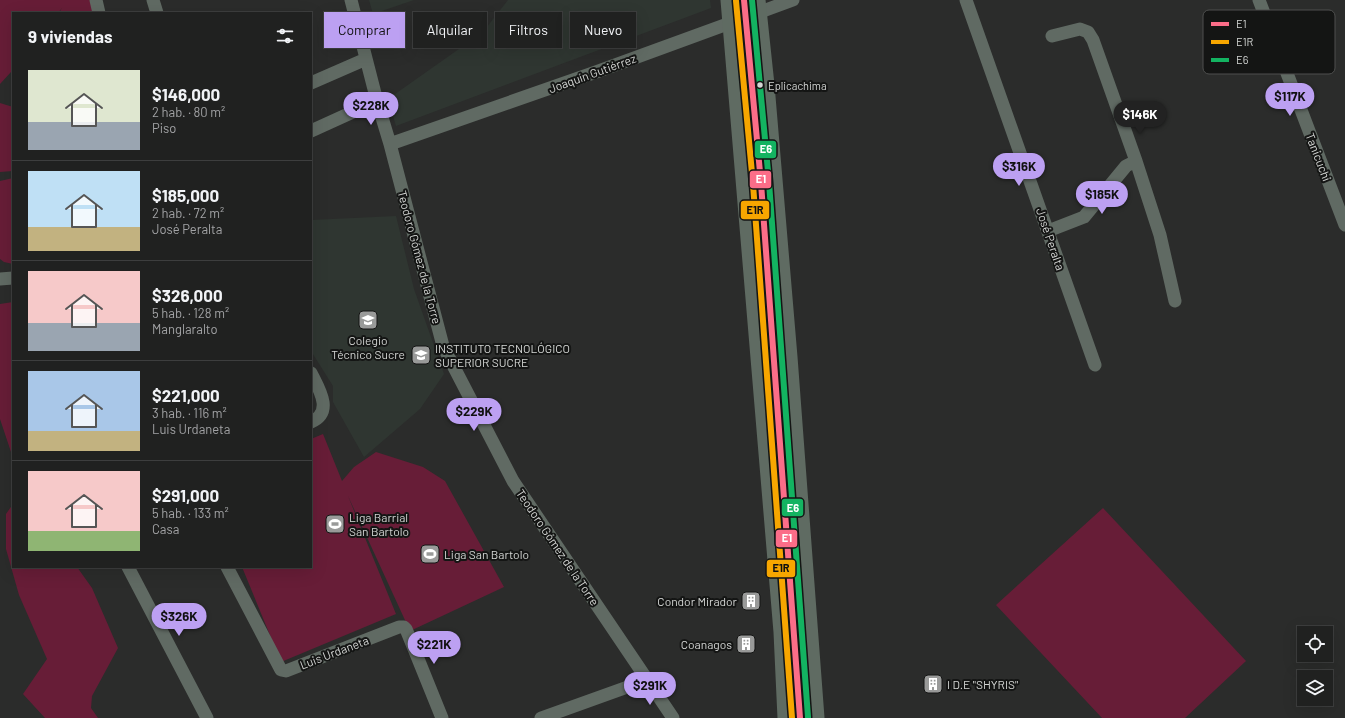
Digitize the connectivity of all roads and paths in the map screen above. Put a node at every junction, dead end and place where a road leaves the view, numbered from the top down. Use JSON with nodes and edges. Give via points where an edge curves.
{"nodes":[{"id":1,"x":96,"y":0,"type":"edge"},
{"id":2,"x":153,"y":0,"type":"edge"},
{"id":3,"x":351,"y":0,"type":"edge"},
{"id":4,"x":729,"y":0,"type":"edge"},
{"id":5,"x":793,"y":0,"type":"edge"},
{"id":6,"x":966,"y":0,"type":"edge"},
{"id":7,"x":1259,"y":0,"type":"edge"},
{"id":8,"x":758,"y":6,"type":"edge"},
{"id":9,"x":1263,"y":10,"type":"edge"},
{"id":10,"x":99,"y":12,"type":"edge"},
{"id":11,"x":157,"y":12,"type":"edge"},
{"id":12,"x":731,"y":22,"type":"junction"},
{"id":13,"x":1052,"y":36,"type":"dead end"},
{"id":14,"x":366,"y":59,"type":"junction"},
{"id":15,"x":1287,"y":74,"type":"edge"},
{"id":16,"x":312,"y":83,"type":"edge"},
{"id":17,"x":377,"y":101,"type":"junction"},
{"id":18,"x":312,"y":131,"type":"edge"},
{"id":19,"x":390,"y":144,"type":"junction"},
{"id":20,"x":1136,"y":161,"type":"junction"},
{"id":21,"x":1345,"y":225,"type":"edge"},
{"id":22,"x":1048,"y":231,"type":"junction"},
{"id":23,"x":12,"y":278,"type":"edge"},
{"id":24,"x":0,"y":279,"type":"edge"},
{"id":25,"x":1175,"y":301,"type":"dead end"},
{"id":26,"x":1095,"y":365,"type":"dead end"},
{"id":27,"x":312,"y":375,"type":"edge"},
{"id":28,"x":312,"y":421,"type":"edge"},
{"id":29,"x":129,"y":568,"type":"edge"},
{"id":30,"x":228,"y":568,"type":"edge"},
{"id":31,"x":647,"y":680,"type":"junction"},
{"id":32,"x":564,"y":714,"type":"edge"},
{"id":33,"x":207,"y":718,"type":"edge"},
{"id":34,"x":442,"y":718,"type":"edge"},
{"id":35,"x":541,"y":718,"type":"edge"},
{"id":36,"x":674,"y":718,"type":"edge"},
{"id":37,"x":786,"y":718,"type":"edge"},
{"id":38,"x":816,"y":718,"type":"edge"}],
"edges":[{"from":1,"to":10,"type":"street"},
{"from":2,"to":11,"type":"street"},
{"from":3,"to":14,"type":"street","name":"Teodoro Gómez de la Torre"},
{"from":4,"to":12,"type":"main road"},
{"from":5,"to":8,"type":"street","name":"Joaquín Gutiérrez"},
{"from":6,"to":22,"type":"street","name":"José Peralta"},
{"from":7,"to":9,"type":"street","name":"Tanicuchi"},
{"from":8,"to":12,"type":"street","name":"Joaquín Gutiérrez"},
{"from":8,"to":38,"type":"main road","via":[[788,342]]},
{"from":12,"to":19,"type":"street","name":"Joaquín Gutiérrez"},
{"from":12,"to":37,"type":"main road","via":[[782,632]]},
{"from":13,"to":20,"type":"street","via":[[1080,29],[1088,32]]},
{"from":14,"to":16,"type":"street"},
{"from":14,"to":17,"type":"street","name":"Teodoro Gómez de la Torre"},
{"from":15,"to":21,"type":"street","name":"Tanicuchi"},
{"from":17,"to":18,"type":"street"},
{"from":17,"to":19,"type":"street","name":"Teodoro Gómez de la Torre"},
{"from":19,"to":31,"type":"street","name":"Teodoro Gómez de la Torre","via":[[443,346],[513,481]]},
{"from":20,"to":22,"type":"street","via":[[1126,166],[1084,218]]},
{"from":20,"to":25,"type":"street","via":[[1160,235]]},
{"from":22,"to":26,"type":"street","name":"José Peralta"},
{"from":23,"to":24,"type":"street"},
{"from":27,"to":28,"type":"street","via":[[323,406],[320,415]]},
{"from":29,"to":33,"type":"street"},
{"from":30,"to":34,"type":"street","name":"Luis Urdaneta","via":[[281,670],[286,671],[404,627]]},
{"from":31,"to":32,"type":"street"},
{"from":31,"to":36,"type":"street","name":"Teodoro Gómez de la Torre"},
{"from":32,"to":35,"type":"street"}]}
